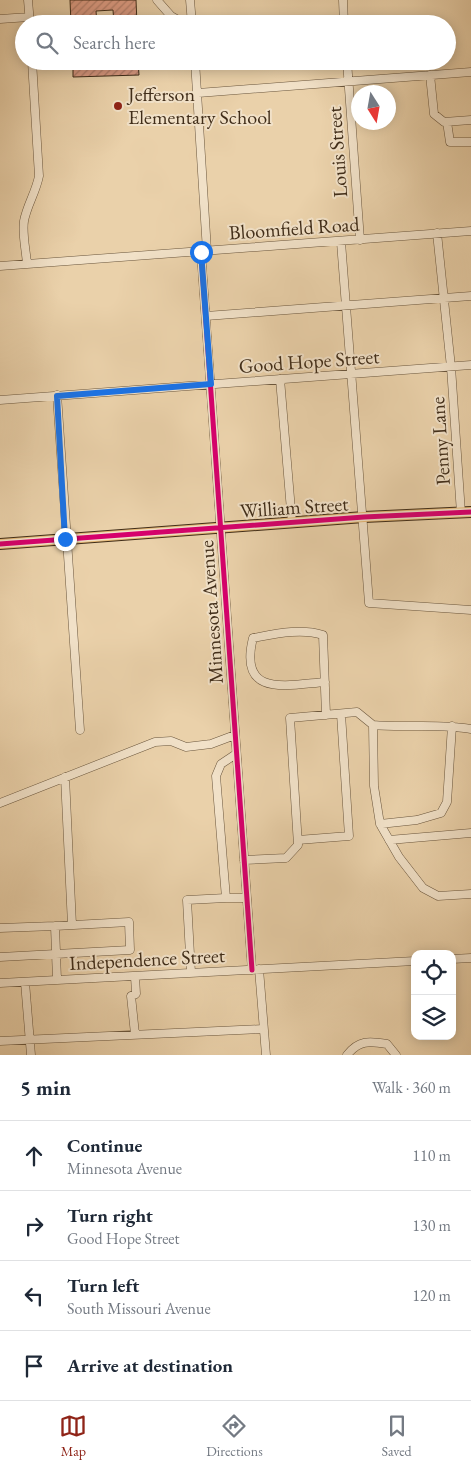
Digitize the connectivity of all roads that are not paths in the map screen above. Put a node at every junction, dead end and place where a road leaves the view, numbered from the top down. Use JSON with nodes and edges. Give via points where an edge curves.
{"nodes":[{"id":1,"x":28,"y":0,"type":"edge"},
{"id":2,"x":157,"y":0,"type":"edge"},
{"id":3,"x":190,"y":0,"type":"edge"},
{"id":4,"x":343,"y":0,"type":"edge"},
{"id":5,"x":29,"y":15,"type":"edge"},
{"id":6,"x":170,"y":15,"type":"edge"},
{"id":7,"x":191,"y":15,"type":"edge"},
{"id":8,"x":344,"y":15,"type":"edge"},
{"id":9,"x":0,"y":19,"type":"edge"},
{"id":10,"x":15,"y":20,"type":"edge"},
{"id":11,"x":33,"y":70,"type":"edge"},
{"id":12,"x":196,"y":70,"type":"edge"},
{"id":13,"x":347,"y":70,"type":"edge"},
{"id":14,"x":471,"y":72,"type":"edge"},
{"id":15,"x":430,"y":75,"type":"junction"},
{"id":16,"x":348,"y":81,"type":"junction"},
{"id":17,"x":198,"y":93,"type":"junction"},
{"id":18,"x":471,"y":120,"type":"edge"},
{"id":19,"x":447,"y":122,"type":"junction"},
{"id":20,"x":471,"y":142,"type":"edge"},
{"id":21,"x":471,"y":231,"type":"edge"},
{"id":22,"x":438,"y":234,"type":"junction"},
{"id":23,"x":360,"y":240,"type":"junction"},
{"id":24,"x":341,"y":242,"type":"junction"},
{"id":25,"x":204,"y":251,"type":"junction"},
{"id":26,"x":27,"y":264,"type":"junction"},
{"id":27,"x":0,"y":266,"type":"edge"},
{"id":28,"x":471,"y":296,"type":"edge"},
{"id":29,"x":444,"y":298,"type":"junction"},
{"id":30,"x":346,"y":305,"type":"junction"},
{"id":31,"x":206,"y":316,"type":"junction"},
{"id":32,"x":471,"y":365,"type":"edge"},
{"id":33,"x":451,"y":367,"type":"junction"},
{"id":34,"x":352,"y":374,"type":"junction"},
{"id":35,"x":280,"y":379,"type":"junction"},
{"id":36,"x":211,"y":384,"type":"junction"},
{"id":37,"x":57,"y":396,"type":"junction"},
{"id":38,"x":0,"y":400,"type":"edge"},
{"id":39,"x":466,"y":512,"type":"edge"},
{"id":40,"x":364,"y":517,"type":"junction"},
{"id":41,"x":292,"y":522,"type":"junction"},
{"id":42,"x":220,"y":527,"type":"junction"},
{"id":43,"x":65,"y":539,"type":"junction"},
{"id":44,"x":0,"y":544,"type":"edge"},
{"id":45,"x":471,"y":610,"type":"edge"},
{"id":46,"x":325,"y":682,"type":"junction"},
{"id":47,"x":341,"y":714,"type":"junction"},
{"id":48,"x":326,"y":715,"type":"junction"},
{"id":49,"x":373,"y":725,"type":"junction"},
{"id":50,"x":452,"y":726,"type":"junction"},
{"id":51,"x":471,"y":729,"type":"edge"},
{"id":52,"x":80,"y":730,"type":"dead end"},
{"id":53,"x":235,"y":735,"type":"junction"},
{"id":54,"x":236,"y":754,"type":"junction"},
{"id":55,"x":65,"y":778,"type":"junction"},
{"id":56,"x":0,"y":803,"type":"edge"},
{"id":57,"x":380,"y":824,"type":"junction"},
{"id":58,"x":471,"y":832,"type":"edge"},
{"id":59,"x":298,"y":840,"type":"junction"},
{"id":60,"x":390,"y":840,"type":"junction"},
{"id":61,"x":244,"y":860,"type":"junction"},
{"id":62,"x":471,"y":894,"type":"edge"},
{"id":63,"x":226,"y":898,"type":"junction"},
{"id":64,"x":247,"y":898,"type":"junction"},
{"id":65,"x":72,"y":925,"type":"junction"},
{"id":66,"x":55,"y":926,"type":"junction"},
{"id":67,"x":0,"y":928,"type":"edge"},
{"id":68,"x":56,"y":954,"type":"junction"},
{"id":69,"x":0,"y":957,"type":"edge"},
{"id":70,"x":471,"y":958,"type":"edge"},
{"id":71,"x":456,"y":959,"type":"edge"},
{"id":72,"x":411,"y":961,"type":"edge"},
{"id":73,"x":255,"y":969,"type":"junction"},
{"id":74,"x":191,"y":973,"type":"junction"},
{"id":75,"x":135,"y":976,"type":"junction"},
{"id":76,"x":57,"y":980,"type":"junction"},
{"id":77,"x":25,"y":982,"type":"junction"},
{"id":78,"x":0,"y":983,"type":"edge"},
{"id":79,"x":264,"y":1029,"type":"junction"},
{"id":80,"x":135,"y":1034,"type":"junction"},
{"id":81,"x":30,"y":1040,"type":"junction"},
{"id":82,"x":0,"y":1041,"type":"edge"},
{"id":83,"x":31,"y":1055,"type":"edge"},
{"id":84,"x":266,"y":1055,"type":"edge"},
{"id":85,"x":347,"y":1055,"type":"edge"},
{"id":86,"x":396,"y":1055,"type":"edge"}],
"edges":[{"from":1,"to":5,"type":"street"},
{"from":2,"to":6,"type":"street"},
{"from":3,"to":7,"type":"street"},
{"from":4,"to":8,"type":"street"},
{"from":9,"to":10,"type":"street"},
{"from":11,"to":26,"type":"street","via":[[39,176],[37,191],[24,222]]},
{"from":12,"to":17,"type":"street","name":"Minnesota Avenue"},
{"from":13,"to":16,"type":"street","name":"Louis Street"},
{"from":14,"to":15,"type":"street"},
{"from":15,"to":16,"type":"street"},
{"from":15,"to":19,"type":"street","via":[[434,114]]},
{"from":16,"to":17,"type":"street"},
{"from":16,"to":23,"type":"street","name":"Louis Street"},
{"from":17,"to":25,"type":"street","name":"Minnesota Avenue"},
{"from":18,"to":19,"type":"street"},
{"from":19,"to":20,"type":"street","via":[[450,142]]},
{"from":21,"to":22,"type":"street","name":"Bloomfield Road"},
{"from":22,"to":23,"type":"street","name":"Bloomfield Road"},
{"from":22,"to":29,"type":"street","name":"Penny Lane"},
{"from":23,"to":24,"type":"street","name":"Bloomfield Road"},
{"from":24,"to":25,"type":"street","name":"Bloomfield Road"},
{"from":24,"to":30,"type":"street"},
{"from":25,"to":26,"type":"street","name":"Bloomfield Road"},
{"from":25,"to":31,"type":"street","name":"Minnesota Avenue"},
{"from":26,"to":27,"type":"street","name":"Bloomfield Road"},
{"from":28,"to":29,"type":"street"},
{"from":29,"to":30,"type":"street"},
{"from":29,"to":33,"type":"street","name":"Penny Lane"},
{"from":30,"to":31,"type":"street"},
{"from":30,"to":34,"type":"street"},
{"from":31,"to":36,"type":"street","name":"Minnesota Avenue"},
{"from":32,"to":33,"type":"street","name":"Good Hope Street"},
{"from":33,"to":34,"type":"street","name":"Good Hope Street"},
{"from":33,"to":39,"type":"street","name":"Penny Lane"},
{"from":34,"to":35,"type":"street","name":"Good Hope Street"},
{"from":34,"to":40,"type":"street"},
{"from":35,"to":36,"type":"street","name":"Good Hope Street"},
{"from":35,"to":41,"type":"street"},
{"from":36,"to":37,"type":"street","name":"Good Hope Street"},
{"from":36,"to":42,"type":"street","name":"Minnesota Avenue"},
{"from":37,"to":38,"type":"street","name":"Good Hope Street"},
{"from":37,"to":43,"type":"street"},
{"from":39,"to":40,"type":"main road","name":"William Street"},
{"from":40,"to":41,"type":"main road","name":"William Street"},
{"from":40,"to":45,"type":"street","via":[[369,603]]},
{"from":41,"to":42,"type":"main road","name":"William Street"},
{"from":42,"to":43,"type":"main road","name":"William Street"},
{"from":42,"to":53,"type":"street","name":"Minnesota Avenue"},
{"from":43,"to":44,"type":"main road","name":"William Street"},
{"from":43,"to":52,"type":"street"},
{"from":46,"to":46,"type":"street","via":[[323,635],[288,633],[253,638],[250,649],[252,672],[262,683],[275,686]]},
{"from":46,"to":48,"type":"street"},
{"from":47,"to":48,"type":"street"},
{"from":47,"to":49,"type":"street","via":[[357,712]]},
{"from":47,"to":59,"type":"street","via":[[349,836]]},
{"from":48,"to":59,"type":"street","via":[[290,718]]},
{"from":49,"to":50,"type":"street"},
{"from":49,"to":57,"type":"street","via":[[374,786]]},
{"from":50,"to":51,"type":"street"},
{"from":50,"to":57,"type":"street","via":[[447,802],[441,813],[417,820]]},
{"from":53,"to":54,"type":"street","name":"Minnesota Avenue"},
{"from":53,"to":55,"type":"street","via":[[211,744],[186,747],[171,741],[155,742]]},
{"from":54,"to":61,"type":"street","name":"Minnesota Avenue"},
{"from":54,"to":63,"type":"street","via":[[221,764],[216,776]]},
{"from":55,"to":56,"type":"street"},
{"from":55,"to":65,"type":"street"},
{"from":57,"to":60,"type":"street"},
{"from":58,"to":60,"type":"street"},
{"from":59,"to":61,"type":"street","via":[[298,845],[286,858]]},
{"from":60,"to":62,"type":"street","via":[[423,888],[438,896]]},
{"from":61,"to":64,"type":"street","name":"Minnesota Avenue"},
{"from":63,"to":64,"type":"street"},
{"from":63,"to":74,"type":"street","via":[[187,900]]},
{"from":64,"to":73,"type":"street","name":"Minnesota Avenue"},
{"from":65,"to":66,"type":"street"},
{"from":65,"to":68,"type":"street","via":[[129,922],[130,950]]},
{"from":66,"to":67,"type":"street"},
{"from":66,"to":68,"type":"street"},
{"from":68,"to":69,"type":"street"},
{"from":68,"to":76,"type":"street"},
{"from":70,"to":71,"type":"street"},
{"from":72,"to":73,"type":"street","name":"Independence Street"},
{"from":73,"to":74,"type":"street","name":"Independence Street"},
{"from":73,"to":79,"type":"street","name":"Minnesota Avenue"},
{"from":74,"to":75,"type":"street","name":"Independence Street"},
{"from":75,"to":76,"type":"street","name":"Independence Street"},
{"from":75,"to":80,"type":"street","via":[[136,994],[132,996]]},
{"from":76,"to":77,"type":"street","name":"Independence Street"},
{"from":77,"to":78,"type":"street","name":"Independence Street"},
{"from":77,"to":81,"type":"street"},
{"from":79,"to":80,"type":"street"},
{"from":79,"to":84,"type":"street","name":"Minnesota Avenue"},
{"from":80,"to":81,"type":"street"},
{"from":81,"to":82,"type":"street"},
{"from":81,"to":83,"type":"street"},
{"from":85,"to":86,"type":"street","via":[[355,1045],[372,1041],[387,1044]]}]}
